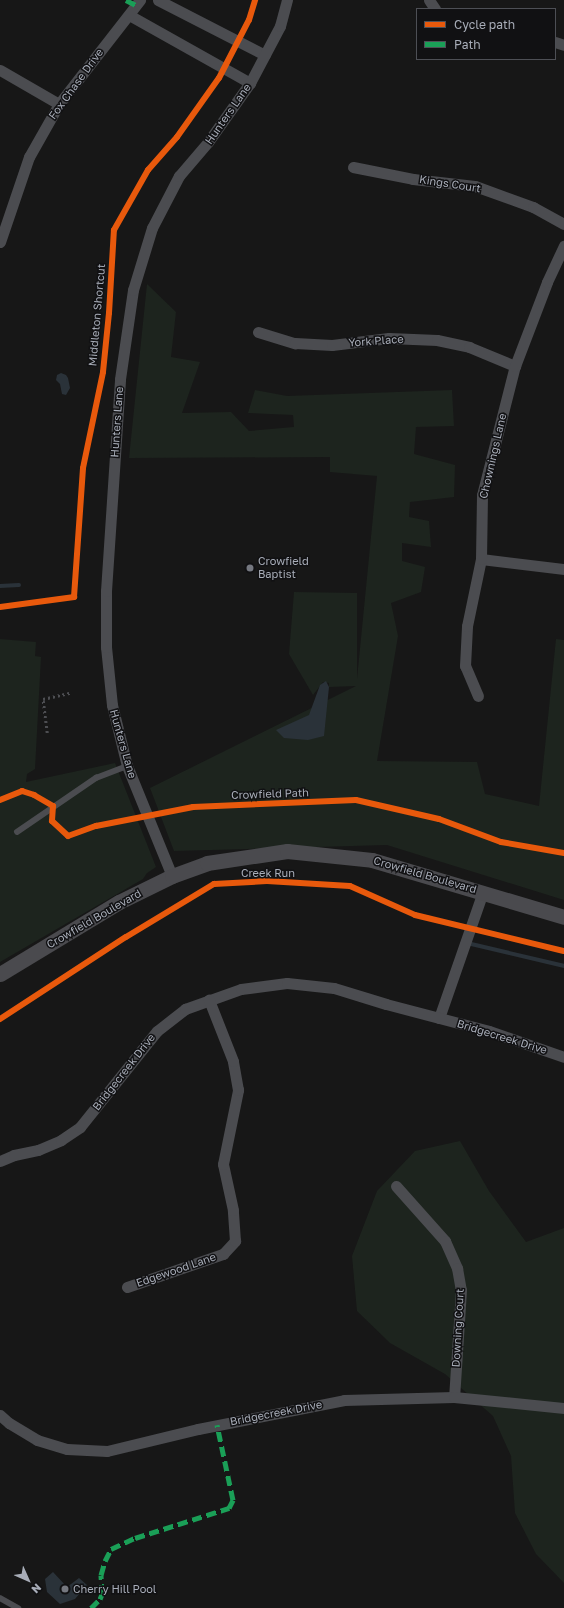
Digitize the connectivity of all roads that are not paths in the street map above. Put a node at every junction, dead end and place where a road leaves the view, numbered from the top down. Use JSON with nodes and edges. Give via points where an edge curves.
{"nodes":[{"id":1,"x":140,"y":0,"type":"edge"},
{"id":2,"x":158,"y":0,"type":"edge"},
{"id":3,"x":287,"y":0,"type":"edge"},
{"id":4,"x":129,"y":15,"type":"junction"},
{"id":5,"x":265,"y":55,"type":"junction"},
{"id":6,"x":0,"y":70,"type":"edge"},
{"id":7,"x":250,"y":84,"type":"junction"},
{"id":8,"x":59,"y":104,"type":"junction"},
{"id":9,"x":353,"y":167,"type":"dead end"},
{"id":10,"x":564,"y":224,"type":"edge"},
{"id":11,"x":0,"y":242,"type":"edge"},
{"id":12,"x":564,"y":246,"type":"edge"},
{"id":13,"x":258,"y":332,"type":"dead end"},
{"id":14,"x":515,"y":366,"type":"junction"},
{"id":15,"x":481,"y":559,"type":"junction"},
{"id":16,"x":564,"y":569,"type":"edge"},
{"id":17,"x":478,"y":696,"type":"dead end"},
{"id":18,"x":127,"y":766,"type":"junction"},
{"id":19,"x":17,"y":832,"type":"dead end"},
{"id":20,"x":172,"y":876,"type":"junction"},
{"id":21,"x":483,"y":892,"type":"junction"},
{"id":22,"x":564,"y":917,"type":"edge"},
{"id":23,"x":0,"y":974,"type":"edge"},
{"id":24,"x":209,"y":1000,"type":"junction"},
{"id":25,"x":439,"y":1018,"type":"junction"},
{"id":26,"x":564,"y":1057,"type":"edge"},
{"id":27,"x":0,"y":1161,"type":"edge"},
{"id":28,"x":396,"y":1186,"type":"dead end"},
{"id":29,"x":126,"y":1287,"type":"dead end"},
{"id":30,"x":454,"y":1397,"type":"junction"},
{"id":31,"x":564,"y":1408,"type":"edge"},
{"id":32,"x":0,"y":1415,"type":"edge"},
{"id":33,"x":0,"y":1598,"type":"edge"},
{"id":34,"x":18,"y":1608,"type":"edge"}],
"edges":[{"from":1,"to":4,"type":"street","name":"Fox Chase Drive"},
{"from":2,"to":5,"type":"street"},
{"from":3,"to":5,"type":"street","name":"Hunters Lane","via":[[280,26]]},
{"from":4,"to":7,"type":"street"},
{"from":4,"to":8,"type":"street","name":"Fox Chase Drive"},
{"from":5,"to":7,"type":"street","name":"Hunters Lane"},
{"from":6,"to":8,"type":"street"},
{"from":7,"to":18,"type":"street","name":"Hunters Lane","via":[[208,142],[179,176],[152,228],[133,290],[120,379],[106,605],[106,647],[112,705]]},
{"from":8,"to":11,"type":"street","name":"Fox Chase Drive","via":[[29,157]]},
{"from":9,"to":10,"type":"street","name":"Kings Court","via":[[413,179],[475,186],[533,207]]},
{"from":12,"to":14,"type":"street","name":"Chownings Lane","via":[[547,282]]},
{"from":13,"to":14,"type":"street","name":"York Place","via":[[295,343],[332,345],[389,338],[437,340],[469,347]]},
{"from":14,"to":15,"type":"street","name":"Chownings Lane","via":[[482,495]]},
{"from":15,"to":16,"type":"street"},
{"from":15,"to":17,"type":"street","name":"Chownings Lane","via":[[467,626],[466,666]]},
{"from":18,"to":19,"type":"lane","via":[[96,778]]},
{"from":18,"to":20,"type":"street","name":"Hunters Lane"},
{"from":20,"to":21,"type":"main road","name":"Crowfield Boulevard","via":[[207,863],[287,851],[372,860]]},
{"from":20,"to":23,"type":"main road","name":"Crowfield Boulevard","via":[[119,902]]},
{"from":21,"to":22,"type":"main road","name":"Crowfield Boulevard"},
{"from":21,"to":25,"type":"street"},
{"from":24,"to":25,"type":"street","name":"Bridgecreek Drive","via":[[241,988],[287,983],[334,988]]},
{"from":24,"to":27,"type":"street","name":"Bridgecreek Drive","via":[[185,1009],[157,1031],[80,1127],[38,1150]]},
{"from":24,"to":29,"type":"street","name":"Edgewood Lane","via":[[233,1062],[238,1090],[223,1164],[233,1210],[235,1241],[223,1254]]},
{"from":25,"to":26,"type":"street","name":"Bridgecreek Drive","via":[[489,1031]]},
{"from":28,"to":30,"type":"street","name":"Downing Court","via":[[445,1241],[457,1268],[461,1290]]},
{"from":30,"to":31,"type":"street","name":"Bridgecreek Drive"},
{"from":30,"to":32,"type":"street","name":"Bridgecreek Drive","via":[[344,1400],[198,1429],[107,1451],[67,1449],[37,1440]]},
{"from":33,"to":34,"type":"lane"}]}
